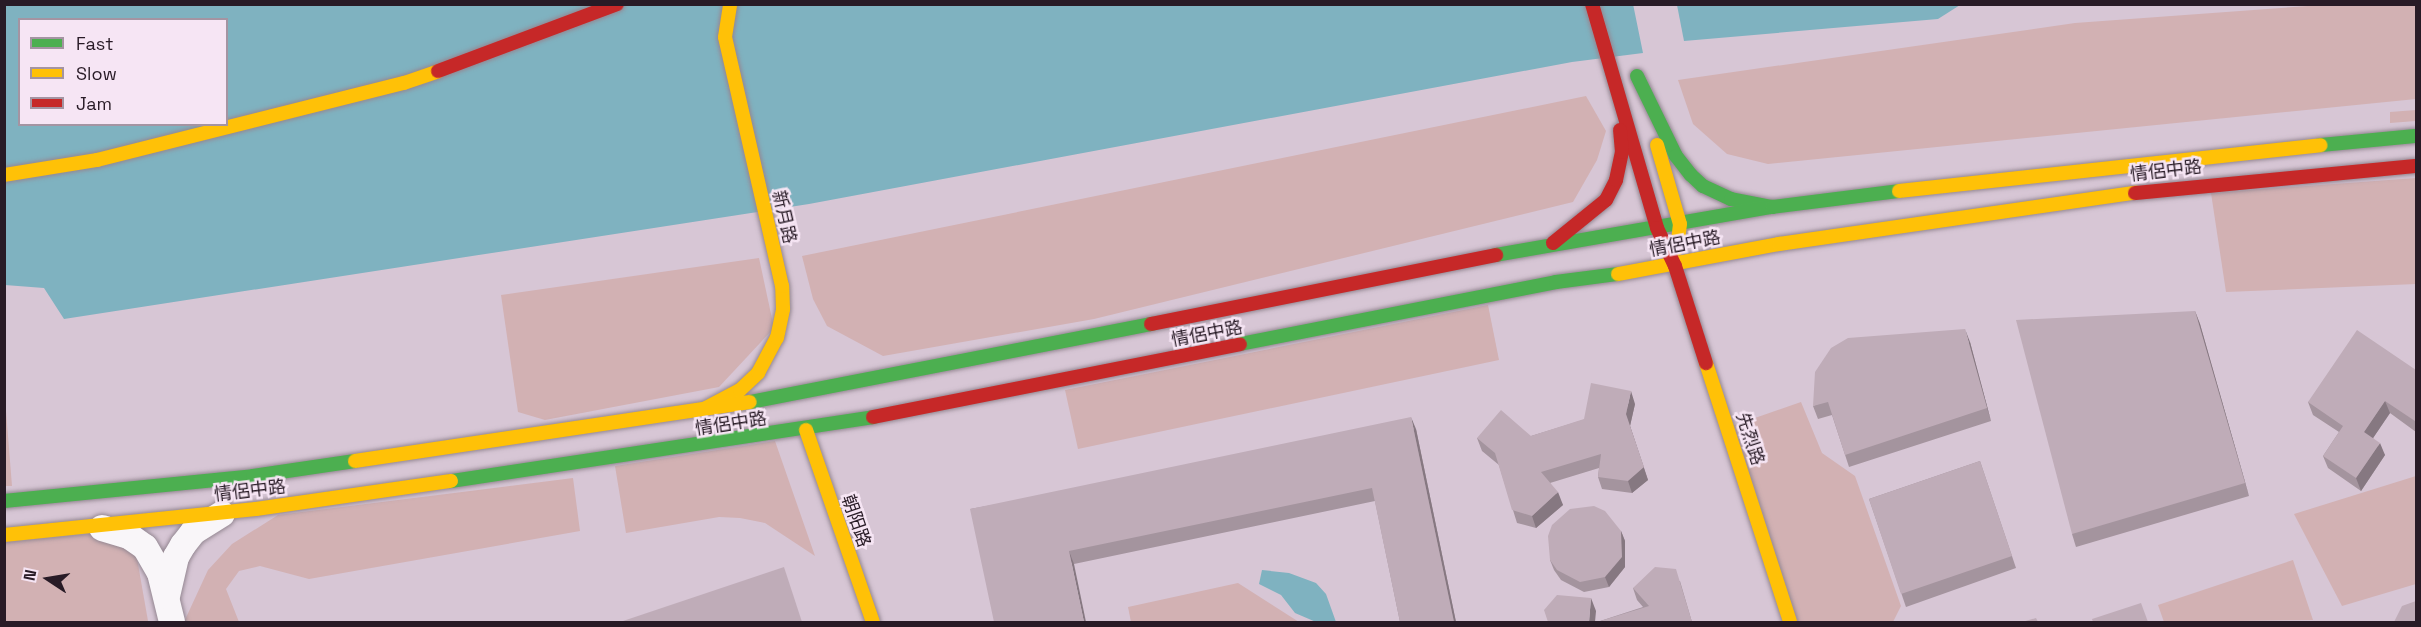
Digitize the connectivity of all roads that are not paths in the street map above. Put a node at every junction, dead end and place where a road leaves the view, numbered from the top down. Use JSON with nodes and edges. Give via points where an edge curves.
{"nodes":[{"id":1,"x":617,"y":4,"type":"edge"},
{"id":2,"x":730,"y":4,"type":"edge"},
{"id":3,"x":1592,"y":4,"type":"edge"},
{"id":4,"x":1617,"y":80,"type":"junction"},
{"id":5,"x":2416,"y":136,"type":"edge"},
{"id":6,"x":2416,"y":166,"type":"edge"},
{"id":7,"x":4,"y":175,"type":"edge"},
{"id":8,"x":1772,"y":207,"type":"junction"},
{"id":9,"x":1680,"y":224,"type":"junction"},
{"id":10,"x":1657,"y":228,"type":"junction"},
{"id":11,"x":1553,"y":243,"type":"junction"},
{"id":12,"x":1675,"y":266,"type":"junction"},
{"id":13,"x":706,"y":408,"type":"junction"},
{"id":14,"x":806,"y":430,"type":"junction"},
{"id":15,"x":4,"y":501,"type":"edge"},
{"id":16,"x":224,"y":513,"type":"junction"},
{"id":17,"x":92,"y":527,"type":"junction"},
{"id":18,"x":4,"y":535,"type":"edge"},
{"id":19,"x":167,"y":597,"type":"junction"},
{"id":20,"x":172,"y":622,"type":"edge"},
{"id":21,"x":873,"y":622,"type":"edge"},
{"id":22,"x":1790,"y":622,"type":"edge"}],
"edges":[{"from":1,"to":7,"type":"main road","via":[[404,82],[97,160]]},
{"from":2,"to":13,"type":"main road","name":"新月路","via":[[725,37],[783,297],[777,338],[749,382]]},
{"from":3,"to":4,"type":"main road"},
{"from":4,"to":10,"type":"main road","name":"先烈路"},
{"from":4,"to":11,"type":"main road","via":[[1622,152],[1616,180],[1591,216]]},
{"from":5,"to":8,"type":"main road","name":"情侶中路","via":[[2095,167]]},
{"from":6,"to":12,"type":"main road","name":"情侶中路","via":[[2194,185],[1779,244]]},
{"from":8,"to":9,"type":"main road","name":"情侶中路"},
{"from":8,"to":9,"type":"main road","via":[[1731,199],[1703,186],[1676,156],[1636,71]]},
{"from":9,"to":10,"type":"main road","name":"情侶中路"},
{"from":9,"to":12,"type":"main road"},
{"from":10,"to":11,"type":"main road","name":"情侶中路"},
{"from":10,"to":12,"type":"main road","name":"先烈路"},
{"from":11,"to":13,"type":"main road","name":"情侶中路","via":[[911,375]]},
{"from":12,"to":14,"type":"main road","name":"情侶中路","via":[[1556,282]]},
{"from":12,"to":22,"type":"main road","name":"先烈路"},
{"from":13,"to":15,"type":"main road","name":"情侶中路","via":[[253,476]]},
{"from":14,"to":16,"type":"main road","name":"情侶中路"},
{"from":14,"to":21,"type":"main road","name":"朝阳路"},
{"from":16,"to":17,"type":"main road","name":"情侶中路"},
{"from":16,"to":19,"type":"street","via":[[193,532],[183,545],[176,557]]},
{"from":17,"to":18,"type":"main road","name":"情侶中路"},
{"from":17,"to":19,"type":"street","via":[[120,532],[145,547]]},
{"from":19,"to":20,"type":"street"}]}
